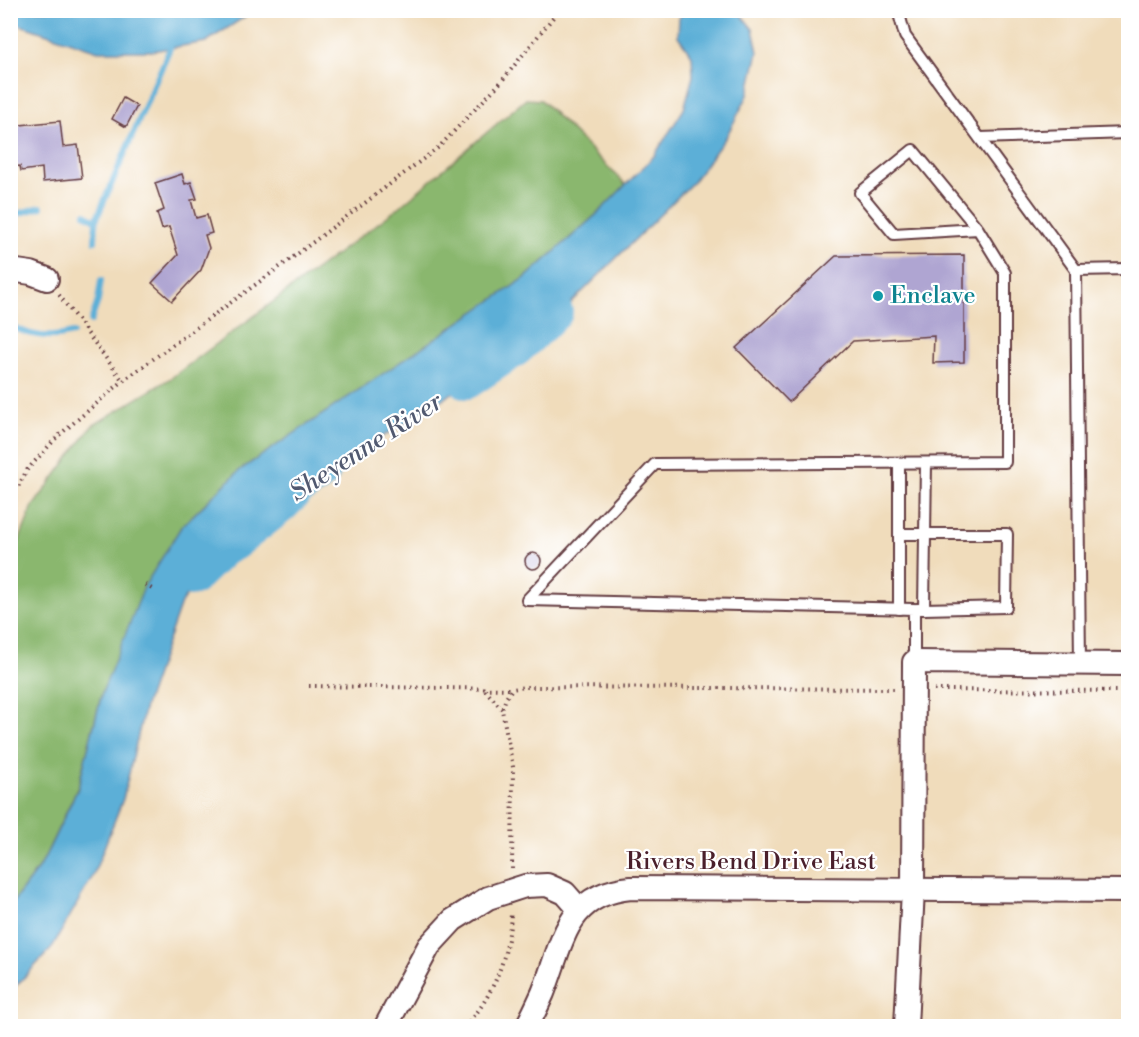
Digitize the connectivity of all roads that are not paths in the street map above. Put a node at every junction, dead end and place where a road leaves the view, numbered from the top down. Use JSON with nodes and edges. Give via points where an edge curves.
{"nodes":[{"id":1,"x":898,"y":10,"type":"edge"},
{"id":2,"x":1128,"y":133,"type":"edge"},
{"id":3,"x":980,"y":138,"type":"junction"},
{"id":4,"x":978,"y":229,"type":"junction"},
{"id":5,"x":1128,"y":269,"type":"edge"},
{"id":6,"x":10,"y":270,"type":"edge"},
{"id":7,"x":1076,"y":270,"type":"junction"},
{"id":8,"x":47,"y":279,"type":"road end"},
{"id":9,"x":899,"y":463,"type":"junction"},
{"id":10,"x":926,"y":463,"type":"junction"},
{"id":11,"x":900,"y":534,"type":"junction"},
{"id":12,"x":925,"y":534,"type":"junction"},
{"id":13,"x":899,"y":609,"type":"junction"},
{"id":14,"x":919,"y":609,"type":"junction"},
{"id":15,"x":914,"y":662,"type":"junction"},
{"id":16,"x":1080,"y":663,"type":"junction"},
{"id":17,"x":1128,"y":664,"type":"edge"},
{"id":18,"x":913,"y":890,"type":"junction"},
{"id":19,"x":1128,"y":891,"type":"edge"},
{"id":20,"x":580,"y":910,"type":"junction"},
{"id":21,"x":386,"y":1026,"type":"edge"},
{"id":22,"x":527,"y":1026,"type":"edge"},
{"id":23,"x":906,"y":1026,"type":"edge"}],
"edges":[{"from":1,"to":3,"type":"lane","via":[[905,36]]},
{"from":2,"to":3,"type":"lane"},
{"from":3,"to":7,"type":"lane"},
{"from":4,"to":4,"type":"lane","via":[[913,150],[860,193],[894,234]]},
{"from":4,"to":10,"type":"lane","via":[[1005,273],[1005,462]]},
{"from":5,"to":7,"type":"lane"},
{"from":6,"to":8,"type":"street"},
{"from":7,"to":16,"type":"lane"},
{"from":9,"to":10,"type":"lane"},
{"from":9,"to":11,"type":"lane"},
{"from":9,"to":13,"type":"lane","via":[[655,464],[527,600]]},
{"from":10,"to":12,"type":"lane"},
{"from":11,"to":12,"type":"lane"},
{"from":11,"to":13,"type":"lane"},
{"from":12,"to":14,"type":"lane"},
{"from":12,"to":14,"type":"lane","via":[[1007,534],[1006,607]]},
{"from":13,"to":14,"type":"lane"},
{"from":14,"to":15,"type":"lane"},
{"from":15,"to":16,"type":"street"},
{"from":15,"to":18,"type":"street"},
{"from":16,"to":17,"type":"street"},
{"from":18,"to":19,"type":"street","name":"Rivers Bend Drive East"},
{"from":18,"to":20,"type":"street","name":"Rivers Bend Drive East","via":[[631,888],[611,890]]},
{"from":18,"to":23,"type":"street"},
{"from":20,"to":21,"type":"street","via":[[566,893],[547,885],[525,886],[488,898],[453,920],[429,946]]},
{"from":20,"to":22,"type":"street","name":"Rivers Bend Drive East","via":[[562,937],[543,994]]}]}
